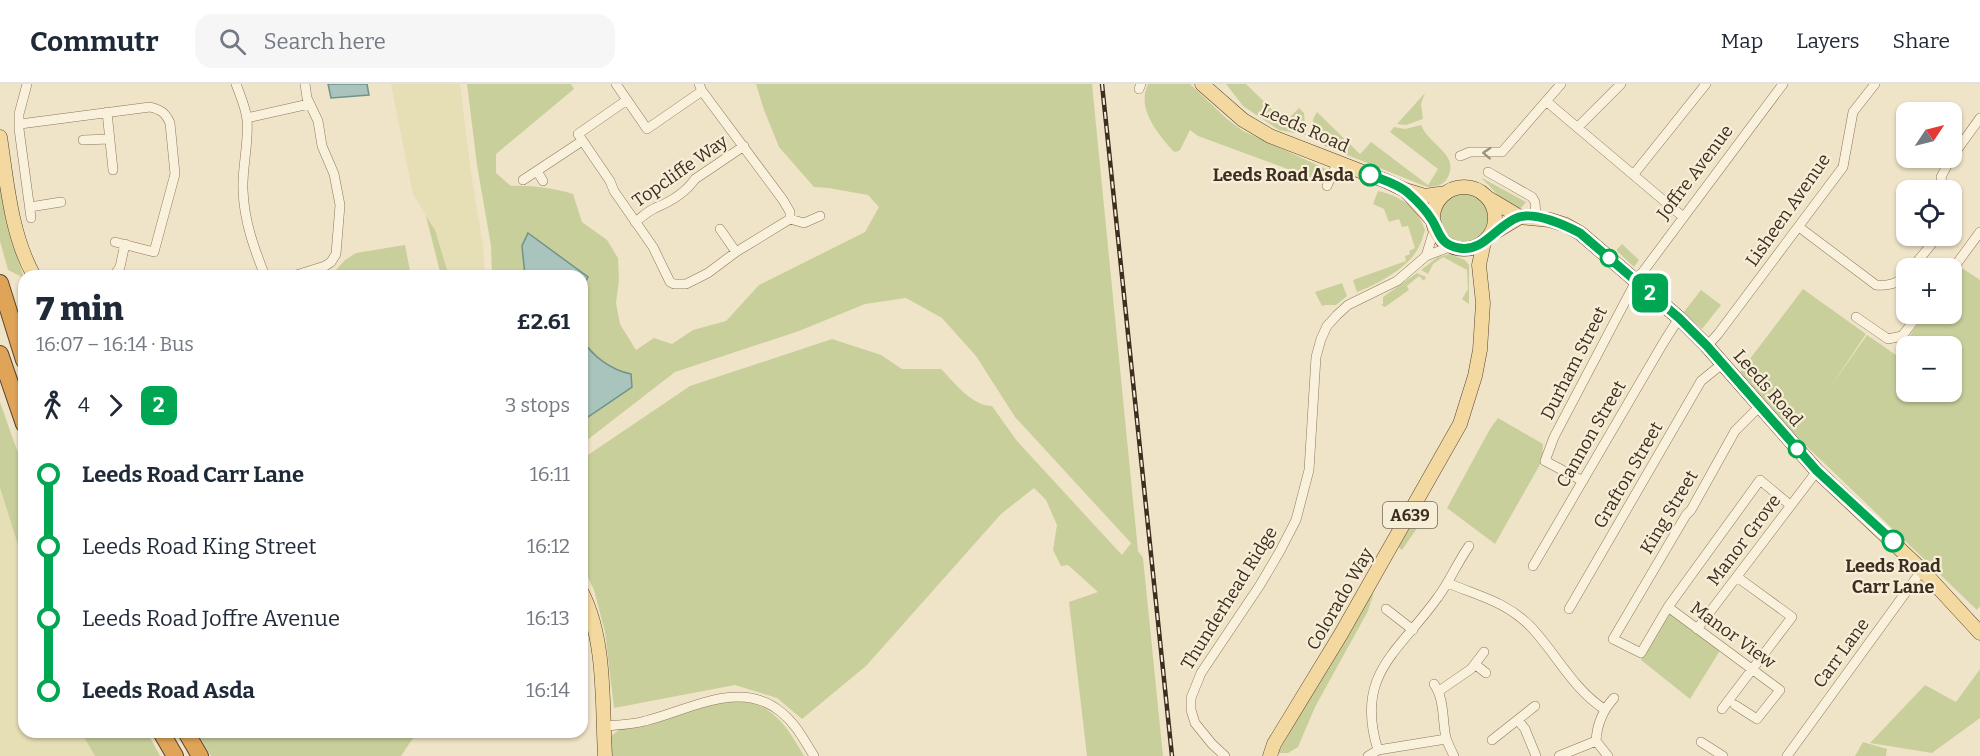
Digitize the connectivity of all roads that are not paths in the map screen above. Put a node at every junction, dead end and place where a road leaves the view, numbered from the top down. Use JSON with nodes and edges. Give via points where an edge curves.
{"nodes":[{"id":1,"x":27,"y":84,"type":"edge"},
{"id":2,"x":236,"y":84,"type":"edge"},
{"id":3,"x":305,"y":84,"type":"edge"},
{"id":4,"x":616,"y":84,"type":"edge"},
{"id":5,"x":1202,"y":84,"type":"edge"},
{"id":6,"x":1218,"y":84,"type":"edge"},
{"id":7,"x":1561,"y":84,"type":"edge"},
{"id":8,"x":1621,"y":84,"type":"edge"},
{"id":9,"x":1706,"y":84,"type":"edge"},
{"id":10,"x":1783,"y":84,"type":"edge"},
{"id":11,"x":1875,"y":84,"type":"edge"},
{"id":12,"x":701,"y":88,"type":"edge"},
{"id":13,"x":627,"y":100,"type":"junction"},
{"id":14,"x":1546,"y":101,"type":"junction"},
{"id":15,"x":309,"y":104,"type":"junction"},
{"id":16,"x":1228,"y":105,"type":"junction"},
{"id":17,"x":107,"y":112,"type":"junction"},
{"id":18,"x":247,"y":118,"type":"junction"},
{"id":19,"x":1979,"y":120,"type":"edge"},
{"id":20,"x":20,"y":124,"type":"junction"},
{"id":21,"x":1578,"y":127,"type":"junction"},
{"id":22,"x":0,"y":137,"type":"edge"},
{"id":23,"x":110,"y":139,"type":"junction"},
{"id":24,"x":83,"y":140,"type":"dead end"},
{"id":25,"x":582,"y":141,"type":"junction"},
{"id":26,"x":1962,"y":142,"type":"edge"},
{"id":27,"x":744,"y":146,"type":"junction"},
{"id":28,"x":1460,"y":156,"type":"dead end"},
{"id":29,"x":1335,"y":168,"type":"dead end"},
{"id":30,"x":113,"y":170,"type":"dead end"},
{"id":31,"x":537,"y":171,"type":"junction"},
{"id":32,"x":1488,"y":172,"type":"dead end"},
{"id":33,"x":1634,"y":174,"type":"junction"},
{"id":34,"x":523,"y":180,"type":"dead end"},
{"id":35,"x":543,"y":182,"type":"dead end"},
{"id":36,"x":1327,"y":186,"type":"dead end"},
{"id":37,"x":1405,"y":190,"type":"junction"},
{"id":38,"x":1446,"y":193,"type":"junction"},
{"id":39,"x":1488,"y":198,"type":"junction"},
{"id":40,"x":61,"y":202,"type":"dead end"},
{"id":41,"x":30,"y":207,"type":"junction"},
{"id":42,"x":820,"y":216,"type":"dead end"},
{"id":43,"x":1520,"y":216,"type":"junction"},
{"id":44,"x":1682,"y":216,"type":"junction"},
{"id":45,"x":31,"y":218,"type":"dead end"},
{"id":46,"x":1536,"y":218,"type":"junction"},
{"id":47,"x":790,"y":219,"type":"junction"},
{"id":48,"x":635,"y":222,"type":"junction"},
{"id":49,"x":1434,"y":224,"type":"junction"},
{"id":50,"x":1799,"y":227,"type":"junction"},
{"id":51,"x":720,"y":229,"type":"dead end"},
{"id":52,"x":1980,"y":232,"type":"edge"},
{"id":53,"x":1487,"y":239,"type":"junction"},
{"id":54,"x":1930,"y":246,"type":"edge"},
{"id":55,"x":1456,"y":248,"type":"junction"},
{"id":56,"x":736,"y":252,"type":"junction"},
{"id":57,"x":1426,"y":256,"type":"junction"},
{"id":58,"x":1920,"y":258,"type":"edge"},
{"id":59,"x":1961,"y":258,"type":"edge"},
{"id":60,"x":1479,"y":265,"type":"junction"},
{"id":61,"x":31,"y":270,"type":"edge"},
{"id":62,"x":118,"y":270,"type":"edge"},
{"id":63,"x":263,"y":270,"type":"edge"},
{"id":64,"x":312,"y":270,"type":"edge"},
{"id":65,"x":1636,"y":281,"type":"junction"},
{"id":66,"x":0,"y":283,"type":"edge"},
{"id":67,"x":1896,"y":283,"type":"edge"},
{"id":68,"x":1856,"y":317,"type":"dead end"},
{"id":69,"x":1679,"y":318,"type":"junction"},
{"id":70,"x":1911,"y":324,"type":"edge"},
{"id":71,"x":18,"y":341,"type":"edge"},
{"id":72,"x":1707,"y":346,"type":"junction"},
{"id":73,"x":0,"y":354,"type":"edge"},
{"id":74,"x":1722,"y":364,"type":"junction"},
{"id":75,"x":18,"y":406,"type":"edge"},
{"id":76,"x":1759,"y":407,"type":"junction"},
{"id":77,"x":1817,"y":471,"type":"junction"},
{"id":78,"x":1583,"y":481,"type":"junction"},
{"id":79,"x":1790,"y":505,"type":"junction"},
{"id":80,"x":1469,"y":546,"type":"dead end"},
{"id":81,"x":1533,"y":566,"type":"dead end"},
{"id":82,"x":1922,"y":570,"type":"junction"},
{"id":83,"x":1737,"y":577,"type":"junction"},
{"id":84,"x":1448,"y":583,"type":"junction"},
{"id":85,"x":1668,"y":607,"type":"junction"},
{"id":86,"x":588,"y":608,"type":"edge"},
{"id":87,"x":1386,"y":609,"type":"dead end"},
{"id":88,"x":1569,"y":609,"type":"dead end"},
{"id":89,"x":1697,"y":629,"type":"junction"},
{"id":90,"x":1413,"y":630,"type":"junction"},
{"id":91,"x":1980,"y":633,"type":"edge"},
{"id":92,"x":1484,"y":652,"type":"dead end"},
{"id":93,"x":1476,"y":665,"type":"junction"},
{"id":94,"x":1752,"y":670,"type":"junction"},
{"id":95,"x":1486,"y":673,"type":"dead end"},
{"id":96,"x":1614,"y":698,"type":"dead end"},
{"id":97,"x":1735,"y":705,"type":"dead end"},
{"id":98,"x":1536,"y":706,"type":"dead end"},
{"id":99,"x":1604,"y":709,"type":"junction"},
{"id":100,"x":1722,"y":709,"type":"dead end"},
{"id":101,"x":1518,"y":720,"type":"junction"},
{"id":102,"x":603,"y":726,"type":"junction"},
{"id":103,"x":164,"y":738,"type":"edge"},
{"id":104,"x":190,"y":738,"type":"edge"},
{"id":105,"x":1446,"y":739,"type":"junction"},
{"id":106,"x":1491,"y":740,"type":"dead end"},
{"id":107,"x":1596,"y":741,"type":"junction"},
{"id":108,"x":1701,"y":742,"type":"dead end"},
{"id":109,"x":1272,"y":750,"type":"edge"},
{"id":110,"x":1378,"y":750,"type":"junction"},
{"id":111,"x":1223,"y":755,"type":"edge"},
{"id":112,"x":175,"y":756,"type":"edge"},
{"id":113,"x":200,"y":756,"type":"edge"},
{"id":114,"x":605,"y":756,"type":"edge"},
{"id":115,"x":814,"y":756,"type":"edge"},
{"id":116,"x":1262,"y":756,"type":"edge"},
{"id":117,"x":1368,"y":756,"type":"edge"},
{"id":118,"x":1454,"y":756,"type":"edge"},
{"id":119,"x":1536,"y":756,"type":"edge"},
{"id":120,"x":1560,"y":756,"type":"edge"},
{"id":121,"x":1608,"y":756,"type":"edge"},
{"id":122,"x":1723,"y":756,"type":"edge"},
{"id":123,"x":1787,"y":756,"type":"edge"}],
"edges":[{"from":1,"to":20,"type":"street"},
{"from":2,"to":18,"type":"street"},
{"from":3,"to":15,"type":"street"},
{"from":4,"to":13,"type":"street"},
{"from":5,"to":16,"type":"main road","name":"Leeds Road"},
{"from":6,"to":16,"type":"main road"},
{"from":7,"to":14,"type":"street"},
{"from":8,"to":21,"type":"street"},
{"from":9,"to":33,"type":"street"},
{"from":10,"to":44,"type":"street","name":"Joffre Avenue"},
{"from":11,"to":50,"type":"street","name":"Lisheen Avenue","via":[[1853,112],[1843,167]]},
{"from":12,"to":13,"type":"street","via":[[647,129]]},
{"from":12,"to":27,"type":"street"},
{"from":13,"to":25,"type":"street","via":[[578,134]]},
{"from":14,"to":21,"type":"street"},
{"from":14,"to":28,"type":"street","one_way":true,"via":[[1502,152]]},
{"from":15,"to":18,"type":"street"},
{"from":15,"to":64,"type":"street","via":[[318,121],[340,205],[336,254],[325,266]]},
{"from":16,"to":37,"type":"main road","name":"Leeds Road","via":[[1243,120],[1270,136]]},
{"from":17,"to":20,"type":"street"},
{"from":17,"to":23,"type":"street"},
{"from":17,"to":62,"type":"street","via":[[150,107],[166,115],[175,174],[154,252],[120,243]]},
{"from":18,"to":63,"type":"street","via":[[244,206]]},
{"from":19,"to":26,"type":"street"},
{"from":20,"to":41,"type":"street"},
{"from":21,"to":33,"type":"street"},
{"from":22,"to":61,"type":"main road","via":[[14,218]]},
{"from":23,"to":24,"type":"street"},
{"from":23,"to":30,"type":"street"},
{"from":25,"to":31,"type":"street"},
{"from":25,"to":48,"type":"street"},
{"from":27,"to":47,"type":"street","via":[[783,200]]},
{"from":27,"to":48,"type":"street","name":"Topcliffe Way"},
{"from":29,"to":36,"type":"street"},
{"from":31,"to":34,"type":"street"},
{"from":31,"to":35,"type":"street"},
{"from":32,"to":46,"type":"street","via":[[1532,197]]},
{"from":33,"to":44,"type":"street"},
{"from":37,"to":38,"type":"main road","via":[[1425,196]]},
{"from":37,"to":49,"type":"main road"},
{"from":38,"to":39,"type":"main road","via":[[1465,187]]},
{"from":38,"to":49,"type":"main road","via":[[1436,206]]},
{"from":39,"to":43,"type":"main road","name":"Leeds Road"},
{"from":39,"to":53,"type":"main road","via":[[1495,216]]},
{"from":40,"to":41,"type":"street"},
{"from":41,"to":45,"type":"street"},
{"from":42,"to":47,"type":"street","via":[[804,223]]},
{"from":43,"to":46,"type":"main road","name":"Leeds Road"},
{"from":43,"to":53,"type":"main road"},
{"from":44,"to":65,"type":"street","name":"Joffre Avenue"},
{"from":46,"to":65,"type":"main road","name":"Leeds Road","via":[[1566,225],[1580,233]]},
{"from":47,"to":56,"type":"street"},
{"from":48,"to":56,"type":"street","via":[[658,255],[666,278],[674,284],[686,284],[708,273]]},
{"from":49,"to":55,"type":"main road","via":[[1444,242]]},
{"from":49,"to":57,"type":"street"},
{"from":50,"to":67,"type":"street","via":[[1876,285]]},
{"from":50,"to":72,"type":"street","name":"Lisheen Avenue"},
{"from":51,"to":56,"type":"street"},
{"from":52,"to":59,"type":"street"},
{"from":53,"to":55,"type":"main road","via":[[1477,247]]},
{"from":53,"to":60,"type":"main road","name":"Colorado Way","number":"A639"},
{"from":54,"to":58,"type":"street"},
{"from":55,"to":57,"type":"street","name":"Thunderhead Ridge"},
{"from":55,"to":60,"type":"main road"},
{"from":57,"to":111,"type":"street","name":"Thunderhead Ridge","via":[[1397,281],[1348,305],[1327,326],[1321,339],[1316,357],[1309,470],[1296,520],[1260,585],[1201,673],[1191,698],[1195,723]]},
{"from":60,"to":109,"type":"main road","name":"Colorado Way","number":"A639","via":[[1480,350],[1460,424]]},
{"from":65,"to":69,"type":"main road","name":"Leeds Road"},
{"from":65,"to":78,"type":"street","name":"Durham Street","via":[[1545,461]]},
{"from":66,"to":71,"type":"highway"},
{"from":68,"to":70,"type":"street","via":[[1888,339],[1902,336]]},
{"from":69,"to":72,"type":"main road","name":"Leeds Road"},
{"from":69,"to":78,"type":"street","name":"Cannon Street"},
{"from":72,"to":74,"type":"main road","name":"Leeds Road"},
{"from":73,"to":75,"type":"highway"},
{"from":74,"to":76,"type":"main road","name":"Leeds Road"},
{"from":74,"to":88,"type":"street","name":"Grafton Street","via":[[1701,381]]},
{"from":76,"to":77,"type":"main road","name":"Leeds Road"},
{"from":76,"to":85,"type":"street","name":"King Street","via":[[1735,431],[1613,639],[1641,653]]},
{"from":77,"to":79,"type":"street","name":"Manor Grove"},
{"from":77,"to":82,"type":"main road","name":"Leeds Road"},
{"from":78,"to":81,"type":"street","name":"Cannon Street"},
{"from":79,"to":83,"type":"street","name":"Manor Grove"},
{"from":79,"to":85,"type":"street","via":[[1760,480]]},
{"from":80,"to":84,"type":"street"},
{"from":82,"to":91,"type":"main road","name":"Leeds Road"},
{"from":82,"to":123,"type":"street","name":"Carr Lane"},
{"from":83,"to":89,"type":"street","name":"Manor Grove"},
{"from":83,"to":94,"type":"street","via":[[1792,617]]},
{"from":84,"to":90,"type":"street"},
{"from":84,"to":99,"type":"street","via":[[1485,596],[1516,614],[1548,646],[1579,689]]},
{"from":85,"to":89,"type":"street","name":"Manor View"},
{"from":86,"to":102,"type":"main road","via":[[597,639]]},
{"from":87,"to":90,"type":"street"},
{"from":89,"to":94,"type":"street","name":"Manor View"},
{"from":90,"to":110,"type":"street","via":[[1384,664],[1375,687],[1371,712]]},
{"from":92,"to":93,"type":"street"},
{"from":93,"to":95,"type":"street"},
{"from":93,"to":105,"type":"street","via":[[1437,688]]},
{"from":94,"to":97,"type":"street","name":"Manor View","via":[[1780,690],[1757,719]]},
{"from":94,"to":100,"type":"street"},
{"from":96,"to":99,"type":"street"},
{"from":98,"to":101,"type":"street"},
{"from":99,"to":107,"type":"street"},
{"from":101,"to":106,"type":"street"},
{"from":101,"to":119,"type":"street"},
{"from":102,"to":114,"type":"main road"},
{"from":102,"to":115,"type":"street","via":[[644,722],[710,700],[738,696],[766,702],[783,713]]},
{"from":103,"to":112,"type":"highway"},
{"from":104,"to":113,"type":"highway"},
{"from":105,"to":110,"type":"street"},
{"from":105,"to":118,"type":"street"},
{"from":107,"to":120,"type":"street"},
{"from":107,"to":121,"type":"street"},
{"from":108,"to":122,"type":"street"},
{"from":109,"to":116,"type":"main road","name":"Colorado Way","number":"A639"},
{"from":110,"to":117,"type":"street"}]}
